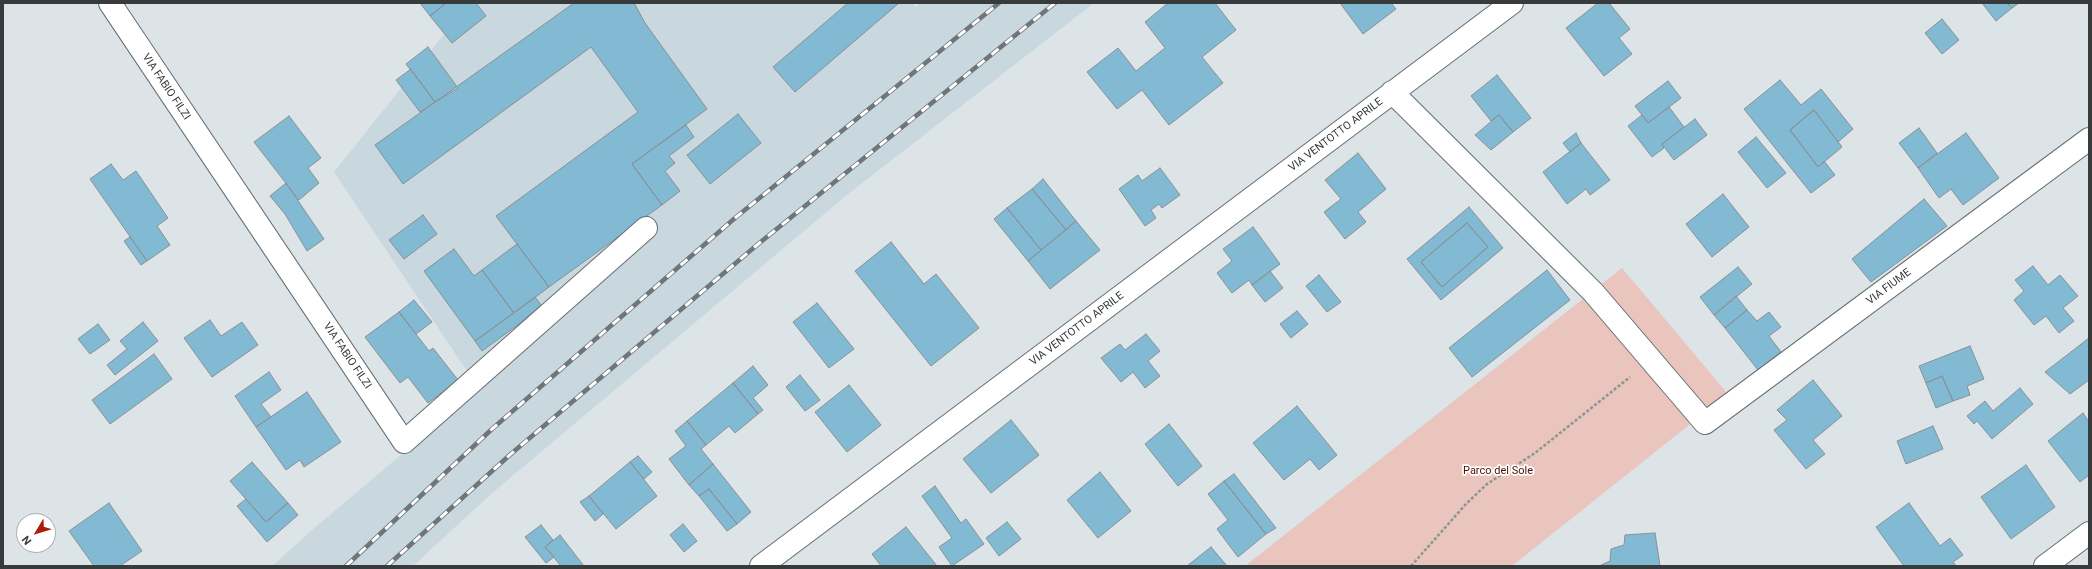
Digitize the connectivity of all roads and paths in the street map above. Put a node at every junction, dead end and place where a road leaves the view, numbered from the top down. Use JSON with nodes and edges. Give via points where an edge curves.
{"nodes":[{"id":1,"x":110,"y":3,"type":"edge"},
{"id":2,"x":1512,"y":3,"type":"edge"},
{"id":3,"x":1392,"y":92,"type":"junction"},
{"id":4,"x":2089,"y":138,"type":"edge"},
{"id":5,"x":646,"y":228,"type":"dead end"},
{"id":6,"x":1651,"y":360,"type":"junction"},
{"id":7,"x":1693,"y":406,"type":"joint"},
{"id":8,"x":2089,"y":533,"type":"edge"},
{"id":9,"x":761,"y":566,"type":"edge"},
{"id":10,"x":1411,"y":566,"type":"edge"},
{"id":11,"x":2045,"y":566,"type":"edge"}],
"edges":[{"from":1,"to":5,"type":"street","name":"VIA FABIO FILZI","via":[[404,442]]},
{"from":2,"to":3,"type":"street","name":"VIA VENTOTTO APRILE"},
{"from":3,"to":6,"type":"street","name":"VIA VENTOTTO APRILE","via":[[1593,292]]},
{"from":3,"to":9,"type":"street","name":"VIA VENTOTTO APRILE"},
{"from":4,"to":7,"type":"street","name":"VIA FIUME","via":[[1705,423]]},
{"from":6,"to":7,"type":"street","name":"VIA VENTOTTO APRILE"},
{"from":6,"to":10,"type":"path","via":[[1535,453],[1487,484]]},
{"from":8,"to":11,"type":"street"}]}
